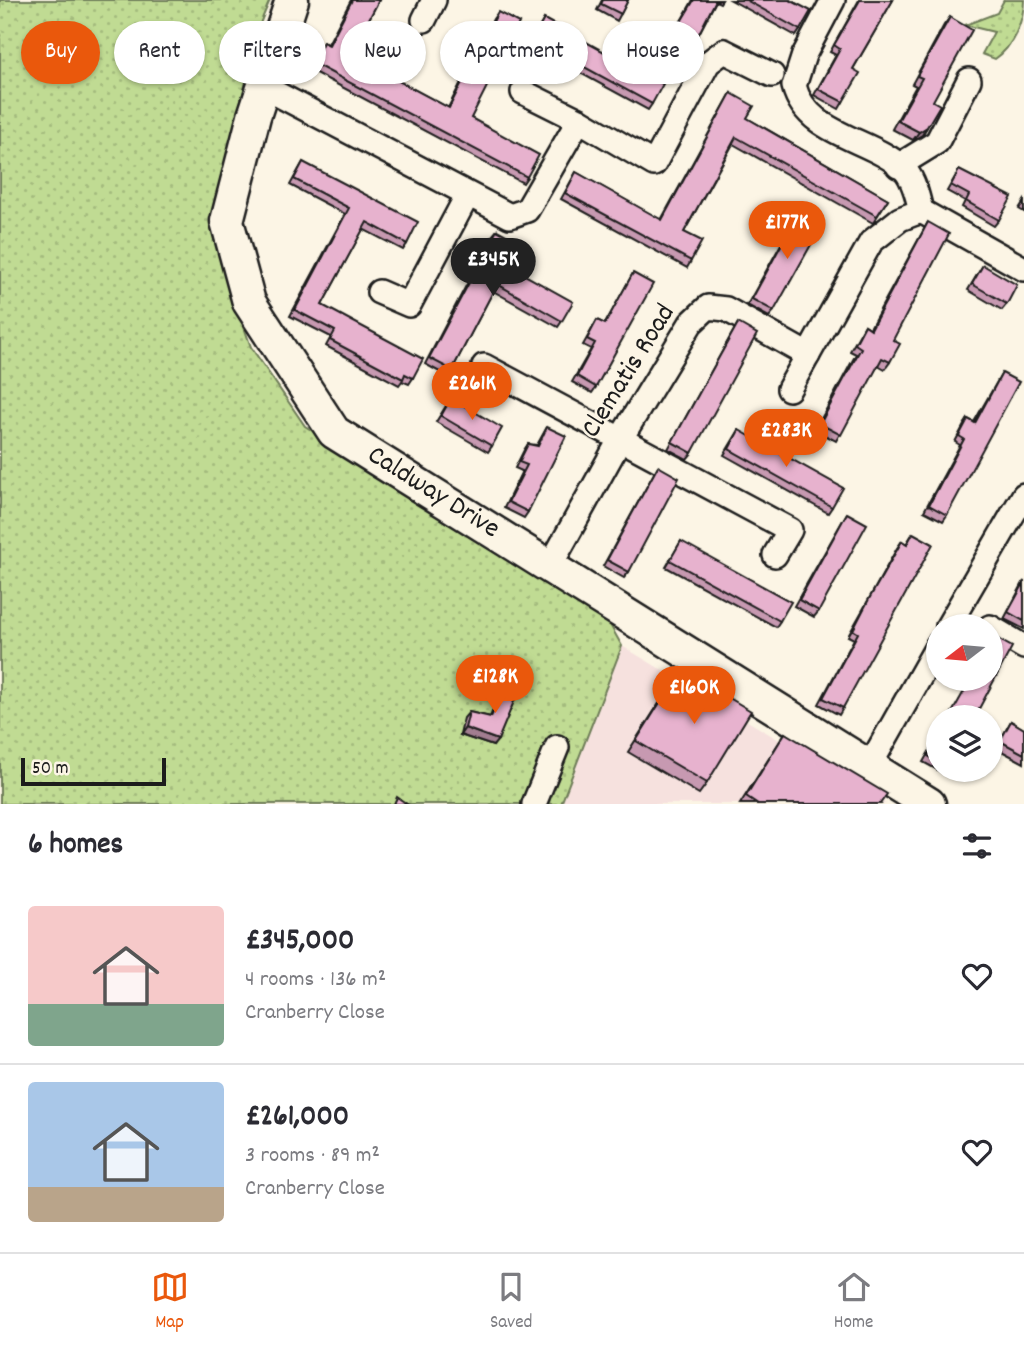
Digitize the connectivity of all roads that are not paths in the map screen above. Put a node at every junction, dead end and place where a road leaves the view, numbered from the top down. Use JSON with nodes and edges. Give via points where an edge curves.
{"nodes":[{"id":1,"x":292,"y":0,"type":"edge"},
{"id":2,"x":834,"y":0,"type":"edge"},
{"id":3,"x":772,"y":75,"type":"dead end"},
{"id":4,"x":969,"y":80,"type":"dead end"},
{"id":5,"x":264,"y":86,"type":"junction"},
{"id":6,"x":523,"y":92,"type":"dead end"},
{"id":7,"x":579,"y":120,"type":"junction"},
{"id":8,"x":898,"y":166,"type":"junction"},
{"id":9,"x":467,"y":196,"type":"junction"},
{"id":10,"x":920,"y":211,"type":"junction"},
{"id":11,"x":1024,"y":269,"type":"edge"},
{"id":12,"x":379,"y":292,"type":"dead end"},
{"id":13,"x":808,"y":355,"type":"junction"},
{"id":14,"x":484,"y":366,"type":"dead end"},
{"id":15,"x":789,"y":388,"type":"dead end"},
{"id":16,"x":621,"y":438,"type":"junction"},
{"id":17,"x":1024,"y":495,"type":"edge"},
{"id":18,"x":775,"y":555,"type":"dead end"},
{"id":19,"x":549,"y":568,"type":"junction"},
{"id":20,"x":956,"y":614,"type":"edge"},
{"id":21,"x":1003,"y":635,"type":"edge"},
{"id":22,"x":1024,"y":647,"type":"edge"},
{"id":23,"x":926,"y":666,"type":"edge"},
{"id":24,"x":557,"y":747,"type":"dead end"},
{"id":25,"x":869,"y":767,"type":"junction"},
{"id":26,"x":534,"y":804,"type":"edge"},
{"id":27,"x":929,"y":804,"type":"edge"}],
"edges":[{"from":1,"to":5,"type":"street","name":"Caldway Drive"},
{"from":2,"to":8,"type":"street","via":[[804,55],[794,86],[797,96],[804,108],[833,129]]},
{"from":3,"to":7,"type":"street","via":[[724,51],[708,63],[654,164]]},
{"from":4,"to":8,"type":"street","via":[[937,142]]},
{"from":5,"to":9,"type":"street"},
{"from":5,"to":19,"type":"street","name":"Caldway Drive","via":[[227,221],[249,302],[334,432]]},
{"from":6,"to":7,"type":"street"},
{"from":7,"to":9,"type":"street","via":[[527,210],[510,216]]},
{"from":8,"to":10,"type":"street","via":[[910,178]]},
{"from":9,"to":12,"type":"street","via":[[409,305]]},
{"from":10,"to":11,"type":"street"},
{"from":10,"to":13,"type":"street","via":[[900,219],[871,242]]},
{"from":13,"to":15,"type":"street"},
{"from":13,"to":16,"type":"street","name":"Clematis Road","via":[[726,309],[708,307],[691,323]]},
{"from":14,"to":16,"type":"street"},
{"from":16,"to":18,"type":"street","via":[[790,530]]},
{"from":16,"to":19,"type":"street","name":"Clematis Road"},
{"from":17,"to":20,"type":"street"},
{"from":19,"to":25,"type":"street","name":"Caldway Drive"},
{"from":21,"to":22,"type":"street"},
{"from":23,"to":25,"type":"street"},
{"from":24,"to":26,"type":"street"},
{"from":25,"to":27,"type":"street","name":"Caldway Drive"}]}
